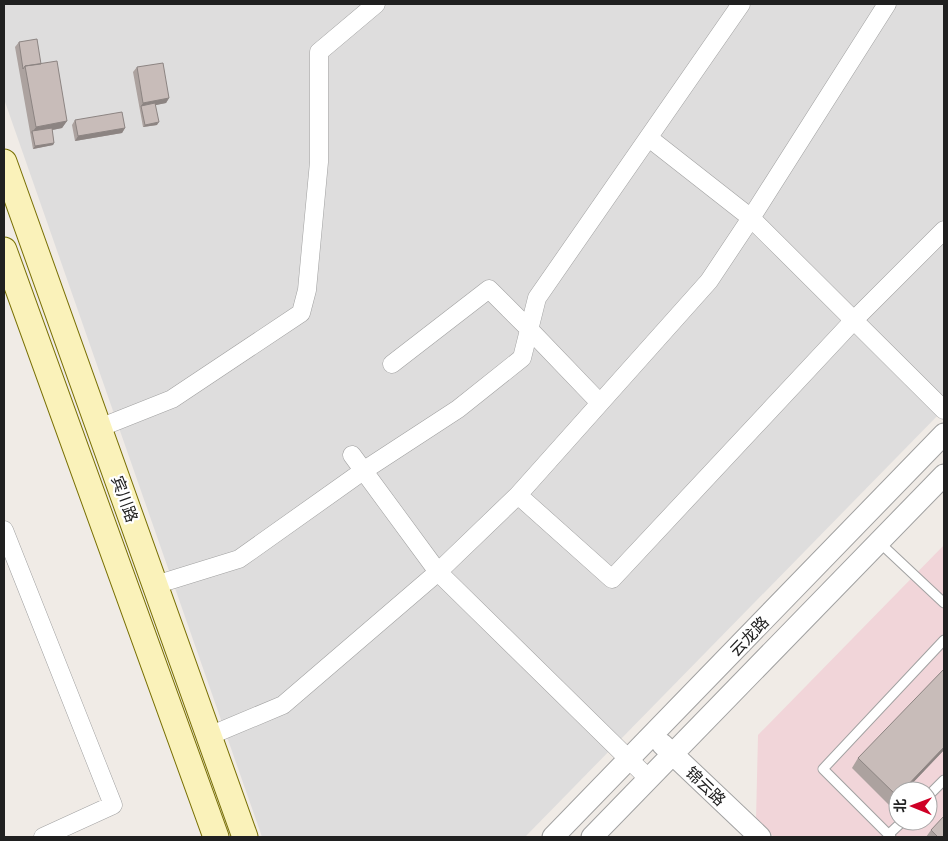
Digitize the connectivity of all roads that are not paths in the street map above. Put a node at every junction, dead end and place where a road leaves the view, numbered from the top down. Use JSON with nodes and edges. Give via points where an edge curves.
{"nodes":[{"id":1,"x":376,"y":4,"type":"edge"},
{"id":2,"x":741,"y":4,"type":"edge"},
{"id":3,"x":887,"y":4,"type":"edge"},
{"id":4,"x":649,"y":138,"type":"junction"},
{"id":5,"x":4,"y":162,"type":"edge"},
{"id":6,"x":751,"y":218,"type":"junction"},
{"id":7,"x":944,"y":230,"type":"edge"},
{"id":8,"x":4,"y":250,"type":"edge"},
{"id":9,"x":855,"y":320,"type":"junction"},
{"id":10,"x":529,"y":329,"type":"junction"},
{"id":11,"x":392,"y":364,"type":"dead end"},
{"id":12,"x":600,"y":403,"type":"junction"},
{"id":13,"x":944,"y":410,"type":"edge"},
{"id":14,"x":99,"y":428,"type":"junction"},
{"id":15,"x":944,"y":434,"type":"edge"},
{"id":16,"x":352,"y":455,"type":"dead end"},
{"id":17,"x":362,"y":471,"type":"junction"},
{"id":18,"x":944,"y":475,"type":"edge"},
{"id":19,"x":518,"y":495,"type":"junction"},
{"id":20,"x":4,"y":530,"type":"edge"},
{"id":21,"x":879,"y":542,"type":"junction"},
{"id":22,"x":438,"y":572,"type":"junction"},
{"id":23,"x":155,"y":585,"type":"junction"},
{"id":24,"x":944,"y":603,"type":"edge"},
{"id":25,"x":944,"y":640,"type":"edge"},
{"id":26,"x":652,"y":735,"type":"junction"},
{"id":27,"x":209,"y":736,"type":"junction"},
{"id":28,"x":673,"y":754,"type":"junction"},
{"id":29,"x":629,"y":759,"type":"junction"},
{"id":30,"x":649,"y":779,"type":"junction"},
{"id":31,"x":889,"y":836,"type":"edge"},
{"id":32,"x":44,"y":837,"type":"edge"},
{"id":33,"x":216,"y":837,"type":"edge"},
{"id":34,"x":245,"y":837,"type":"edge"},
{"id":35,"x":553,"y":837,"type":"edge"},
{"id":36,"x":592,"y":837,"type":"edge"},
{"id":37,"x":760,"y":837,"type":"edge"}],
"edges":[{"from":1,"to":14,"type":"street","via":[[319,52],[319,162],[307,290],[301,313],[172,399]]},
{"from":2,"to":4,"type":"street"},
{"from":3,"to":6,"type":"street"},
{"from":4,"to":6,"type":"street"},
{"from":4,"to":10,"type":"street","via":[[537,298]]},
{"from":5,"to":14,"type":"main road","name":"宾川路"},
{"from":6,"to":9,"type":"street"},
{"from":6,"to":12,"type":"street","via":[[709,281]]},
{"from":7,"to":9,"type":"street"},
{"from":8,"to":33,"type":"main road","name":"宾川路"},
{"from":9,"to":13,"type":"street"},
{"from":9,"to":19,"type":"street","via":[[612,579]]},
{"from":10,"to":11,"type":"street","via":[[489,289]]},
{"from":10,"to":12,"type":"street"},
{"from":10,"to":17,"type":"street","via":[[522,358],[458,409]]},
{"from":12,"to":19,"type":"street"},
{"from":14,"to":23,"type":"main road","name":"宾川路"},
{"from":15,"to":26,"type":"street","name":"云龙路"},
{"from":16,"to":17,"type":"street"},
{"from":17,"to":22,"type":"street"},
{"from":17,"to":23,"type":"street","via":[[239,559]]},
{"from":18,"to":21,"type":"street","name":"云龙路"},
{"from":19,"to":22,"type":"street"},
{"from":20,"to":32,"type":"street","via":[[113,805]]},
{"from":21,"to":24,"type":"lane"},
{"from":21,"to":28,"type":"street","name":"云龙路"},
{"from":22,"to":27,"type":"street","via":[[282,705]]},
{"from":22,"to":29,"type":"street"},
{"from":23,"to":27,"type":"main road","name":"宾川路"},
{"from":25,"to":31,"type":"lane","via":[[823,769]]},
{"from":26,"to":28,"type":"street","name":"锦云路"},
{"from":26,"to":29,"type":"street","name":"云龙路"},
{"from":27,"to":34,"type":"main road","name":"宾川路"},
{"from":28,"to":30,"type":"street","name":"云龙路"},
{"from":28,"to":37,"type":"street","name":"锦云路"},
{"from":29,"to":30,"type":"street"},
{"from":29,"to":35,"type":"street","name":"云龙路"},
{"from":30,"to":36,"type":"street","name":"云龙路"}]}
